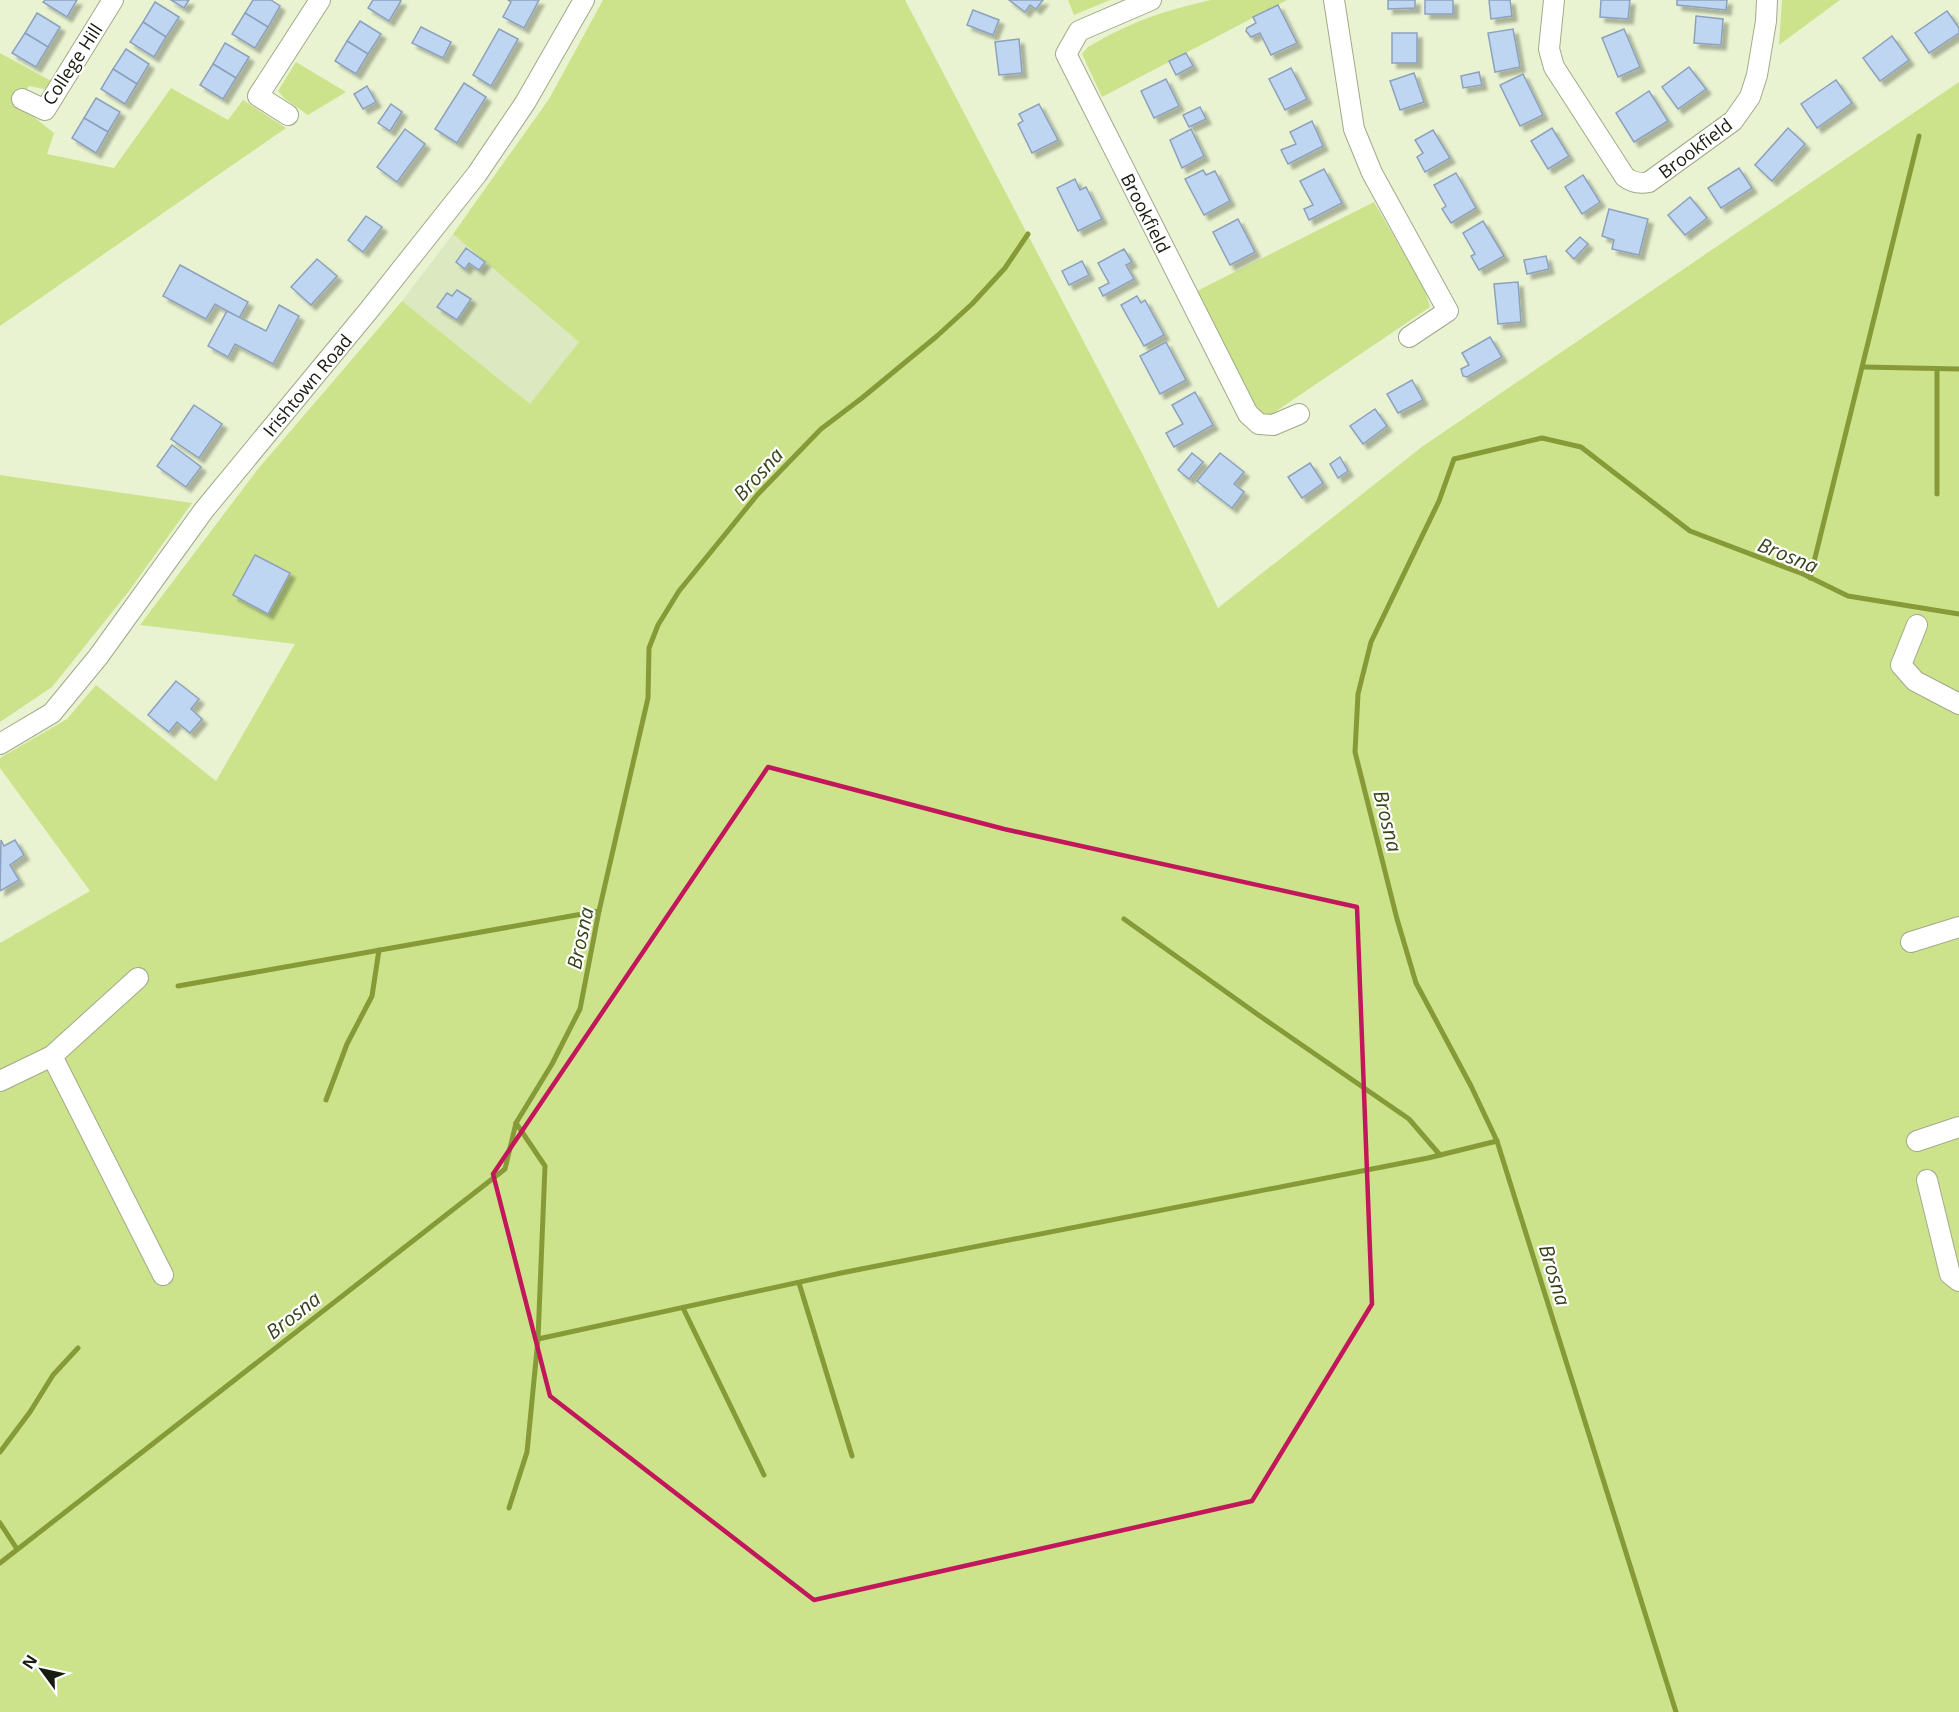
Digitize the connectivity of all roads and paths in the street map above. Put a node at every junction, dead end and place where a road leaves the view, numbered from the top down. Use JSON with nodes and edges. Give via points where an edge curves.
{"nodes":[{"id":1,"x":113,"y":0,"type":"edge"},
{"id":2,"x":320,"y":0,"type":"edge"},
{"id":3,"x":584,"y":0,"type":"edge"},
{"id":4,"x":1151,"y":0,"type":"edge"},
{"id":5,"x":1334,"y":0,"type":"edge"},
{"id":6,"x":1554,"y":0,"type":"edge"},
{"id":7,"x":1767,"y":0,"type":"edge"},
{"id":8,"x":22,"y":99,"type":"dead end"},
{"id":9,"x":288,"y":115,"type":"dead end"},
{"id":10,"x":1409,"y":337,"type":"dead end"},
{"id":11,"x":1299,"y":414,"type":"dead end"},
{"id":12,"x":1917,"y":625,"type":"dead end"},
{"id":13,"x":1959,"y":704,"type":"edge"},
{"id":14,"x":0,"y":744,"type":"edge"},
{"id":15,"x":1959,"y":927,"type":"edge"},
{"id":16,"x":1911,"y":942,"type":"dead end"},
{"id":17,"x":138,"y":978,"type":"dead end"},
{"id":18,"x":52,"y":1056,"type":"junction"},
{"id":19,"x":0,"y":1081,"type":"edge"},
{"id":20,"x":1959,"y":1127,"type":"edge"},
{"id":21,"x":1917,"y":1141,"type":"dead end"},
{"id":22,"x":1927,"y":1180,"type":"dead end"},
{"id":23,"x":163,"y":1275,"type":"dead end"},
{"id":24,"x":1959,"y":1281,"type":"edge"}],
"edges":[{"from":1,"to":8,"type":"street","name":"College Hill","via":[[45,110]]},
{"from":2,"to":9,"type":"street","via":[[258,96]]},
{"from":3,"to":14,"type":"street","name":"Irishtown Road","via":[[525,103],[477,174],[204,510],[98,657],[51,712]]},
{"from":4,"to":11,"type":"street","name":"Brookfield","via":[[1079,31],[1066,54],[1248,414],[1259,424],[1273,425]]},
{"from":5,"to":10,"type":"street","via":[[1354,129],[1372,173],[1448,311]]},
{"from":6,"to":7,"type":"street","name":"Brookfield","via":[[1549,49],[1554,67],[1625,177],[1642,184],[1733,121],[1750,97],[1757,75]]},
{"from":12,"to":13,"type":"street","via":[[1901,665],[1915,681]]},
{"from":15,"to":16,"type":"street"},
{"from":17,"to":18,"type":"street"},
{"from":18,"to":19,"type":"street"},
{"from":18,"to":23,"type":"street"},
{"from":20,"to":21,"type":"street"},
{"from":22,"to":24,"type":"street","via":[[1950,1274]]}]}
